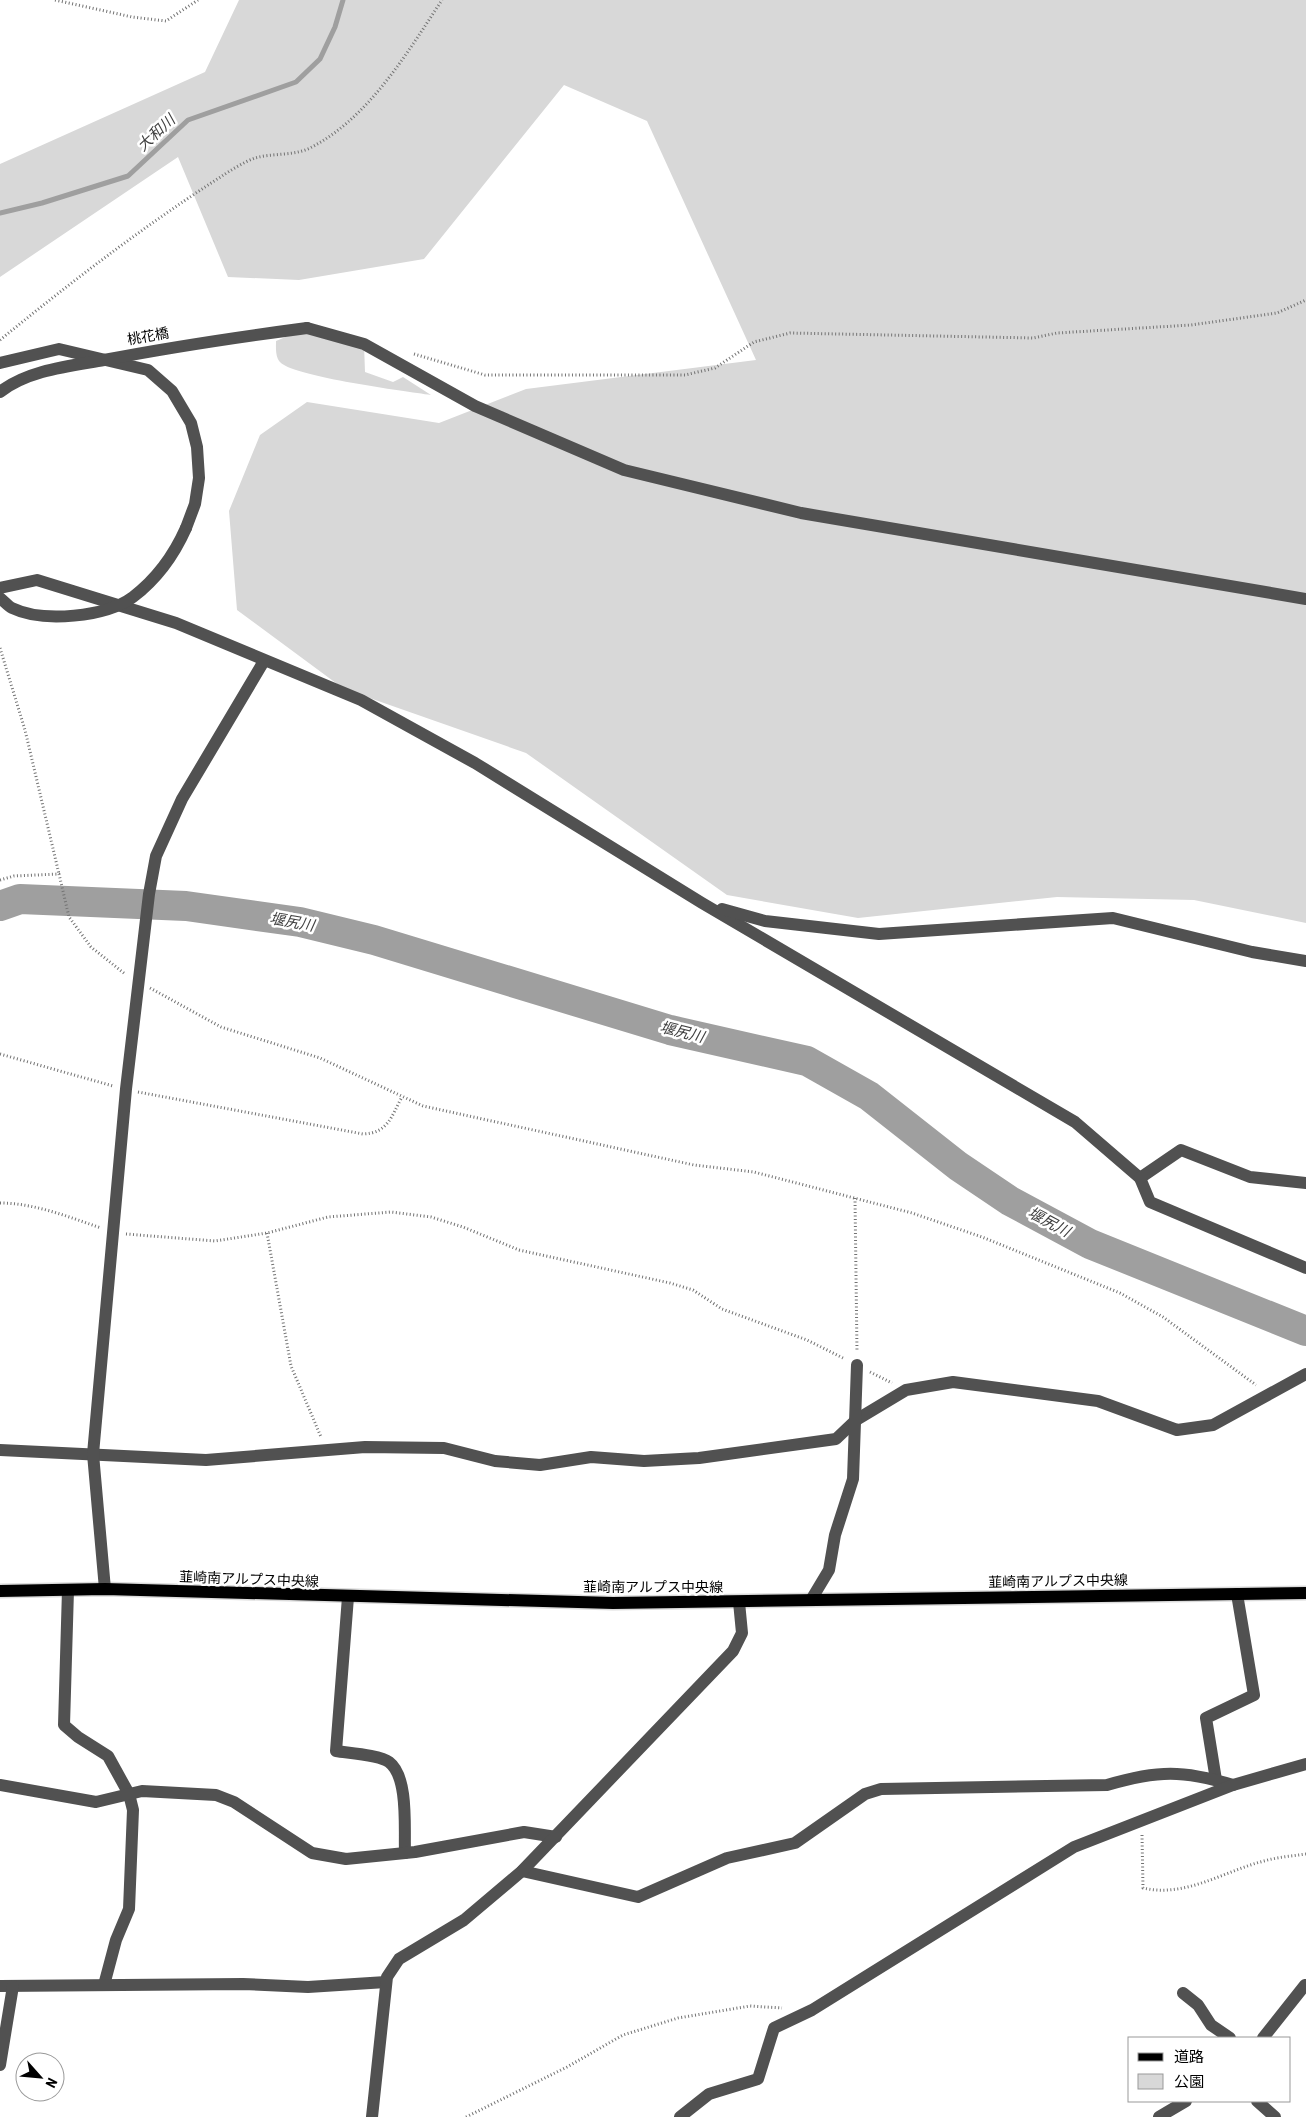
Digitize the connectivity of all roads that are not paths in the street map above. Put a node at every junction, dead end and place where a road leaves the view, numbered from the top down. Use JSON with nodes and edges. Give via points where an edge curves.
{"nodes":[{"id":1,"x":0,"y":363,"type":"edge"},
{"id":2,"x":0,"y":392,"type":"edge"},
{"id":3,"x":0,"y":588,"type":"edge"},
{"id":4,"x":0,"y":598,"type":"edge"},
{"id":5,"x":1306,"y":599,"type":"edge"},
{"id":6,"x":264,"y":660,"type":"junction"},
{"id":7,"x":702,"y":903,"type":"junction"},
{"id":8,"x":1306,"y":961,"type":"edge"},
{"id":9,"x":1140,"y":1178,"type":"junction"},
{"id":10,"x":1306,"y":1183,"type":"edge"},
{"id":11,"x":1306,"y":1268,"type":"edge"},
{"id":12,"x":857,"y":1365,"type":"road end"},
{"id":13,"x":1306,"y":1374,"type":"edge"},
{"id":14,"x":856,"y":1420,"type":"junction"},
{"id":15,"x":0,"y":1450,"type":"edge"},
{"id":16,"x":93,"y":1454,"type":"junction"},
{"id":17,"x":105,"y":1589,"type":"junction"},
{"id":18,"x":68,"y":1590,"type":"junction"},
{"id":19,"x":0,"y":1591,"type":"edge"},
{"id":20,"x":1306,"y":1592,"type":"edge"},
{"id":21,"x":1237,"y":1594,"type":"junction"},
{"id":22,"x":348,"y":1597,"type":"junction"},
{"id":23,"x":811,"y":1600,"type":"junction"},
{"id":24,"x":739,"y":1602,"type":"junction"},
{"id":25,"x":1306,"y":1764,"type":"edge"},
{"id":26,"x":1216,"y":1780,"type":"junction"},
{"id":27,"x":1233,"y":1785,"type":"junction"},
{"id":28,"x":0,"y":1786,"type":"edge"},
{"id":29,"x":129,"y":1794,"type":"junction"},
{"id":30,"x":556,"y":1837,"type":"junction"},
{"id":31,"x":406,"y":1853,"type":"junction"},
{"id":32,"x":522,"y":1871,"type":"junction"},
{"id":33,"x":386,"y":1982,"type":"junction"},
{"id":34,"x":104,"y":1985,"type":"junction"},
{"id":35,"x":1304,"y":1985,"type":"dead end"},
{"id":36,"x":0,"y":1986,"type":"edge"},
{"id":37,"x":13,"y":1986,"type":"junction"},
{"id":38,"x":1183,"y":1993,"type":"dead end"},
{"id":39,"x":1229,"y":2037,"type":"edge"},
{"id":40,"x":1264,"y":2037,"type":"edge"},
{"id":41,"x":0,"y":2065,"type":"edge"},
{"id":42,"x":1184,"y":2102,"type":"edge"},
{"id":43,"x":1258,"y":2102,"type":"edge"},
{"id":44,"x":372,"y":2117,"type":"edge"},
{"id":45,"x":680,"y":2117,"type":"edge"},
{"id":46,"x":1159,"y":2117,"type":"edge"},
{"id":47,"x":1275,"y":2117,"type":"edge"}],
"edges":[{"from":1,"to":4,"type":"street","bridge":true,"via":[[59,349],[148,370],[172,391],[190,423],[197,447],[199,478],[195,504],[176,551],[158,574],[132,598],[94,614],[53,617],[12,608]]},
{"from":2,"to":5,"type":"street","name":"桃花橋","bridge":true,"via":[[49,370],[168,348],[307,328],[364,344],[475,406],[624,470],[801,513]]},
{"from":3,"to":6,"type":"street","via":[[37,580],[176,623]]},
{"from":6,"to":7,"type":"street","via":[[361,700],[457,753]]},
{"from":6,"to":16,"type":"street","via":[[182,799],[156,856],[137,981]]},
{"from":7,"to":8,"type":"street","via":[[765,921],[879,934],[1113,918],[1252,952]]},
{"from":7,"to":9,"type":"street","via":[[1075,1122]]},
{"from":9,"to":10,"type":"street","via":[[1181,1150],[1250,1177]]},
{"from":9,"to":11,"type":"street","via":[[1150,1202]]},
{"from":12,"to":14,"type":"street"},
{"from":13,"to":14,"type":"street","via":[[1212,1425],[1177,1430],[1098,1401],[953,1382],[906,1390]]},
{"from":14,"to":16,"type":"street","via":[[836,1439],[699,1458],[644,1461],[591,1457],[540,1465],[495,1461],[444,1448],[365,1447],[206,1460]]},
{"from":14,"to":23,"type":"street","via":[[853,1479],[835,1535],[829,1570]]},
{"from":15,"to":16,"type":"street"},
{"from":16,"to":17,"type":"street"},
{"from":17,"to":18,"type":"main road","name":"韮崎南アルプス中央線"},
{"from":17,"to":22,"type":"main road","name":"韮崎南アルプス中央線"},
{"from":18,"to":19,"type":"main road","name":"韮崎南アルプス中央線"},
{"from":18,"to":29,"type":"street","via":[[64,1725],[108,1756]]},
{"from":20,"to":21,"type":"main road","name":"韮崎南アルプス中央線"},
{"from":21,"to":23,"type":"main road","name":"韮崎南アルプス中央線"},
{"from":21,"to":26,"type":"street","via":[[1254,1695],[1206,1718]]},
{"from":22,"to":24,"type":"main road","name":"韮崎南アルプス中央線","via":[[613,1603]]},
{"from":22,"to":31,"type":"street","via":[[336,1751],[387,1760],[397,1770],[402,1785]]},
{"from":23,"to":24,"type":"main road","name":"韮崎南アルプス中央線"},
{"from":24,"to":30,"type":"street","via":[[742,1632],[733,1651]]},
{"from":25,"to":27,"type":"street"},
{"from":26,"to":27,"type":"street"},
{"from":26,"to":32,"type":"street","via":[[1170,1773],[1134,1777],[1107,1785],[882,1789],[865,1794],[795,1843],[727,1858],[638,1897]]},
{"from":27,"to":45,"type":"street","via":[[1074,1847],[812,2010],[774,2028],[758,2079],[709,2094]]},
{"from":28,"to":29,"type":"street","via":[[96,1802]]},
{"from":29,"to":31,"type":"street","via":[[142,1791],[216,1795],[234,1802],[312,1853],[346,1859]]},
{"from":29,"to":34,"type":"street","via":[[132,1810],[129,1909],[116,1940]]},
{"from":30,"to":31,"type":"street","via":[[524,1832]]},
{"from":30,"to":32,"type":"street"},
{"from":32,"to":33,"type":"street","via":[[464,1920],[399,1959]]},
{"from":33,"to":34,"type":"street","via":[[308,1987]]},
{"from":33,"to":44,"type":"street"},
{"from":34,"to":37,"type":"street"},
{"from":35,"to":40,"type":"street"},
{"from":36,"to":37,"type":"street"},
{"from":37,"to":41,"type":"street"},
{"from":38,"to":39,"type":"street","via":[[1198,2005],[1211,2025]]},
{"from":42,"to":46,"type":"street"},
{"from":43,"to":47,"type":"street"}]}
